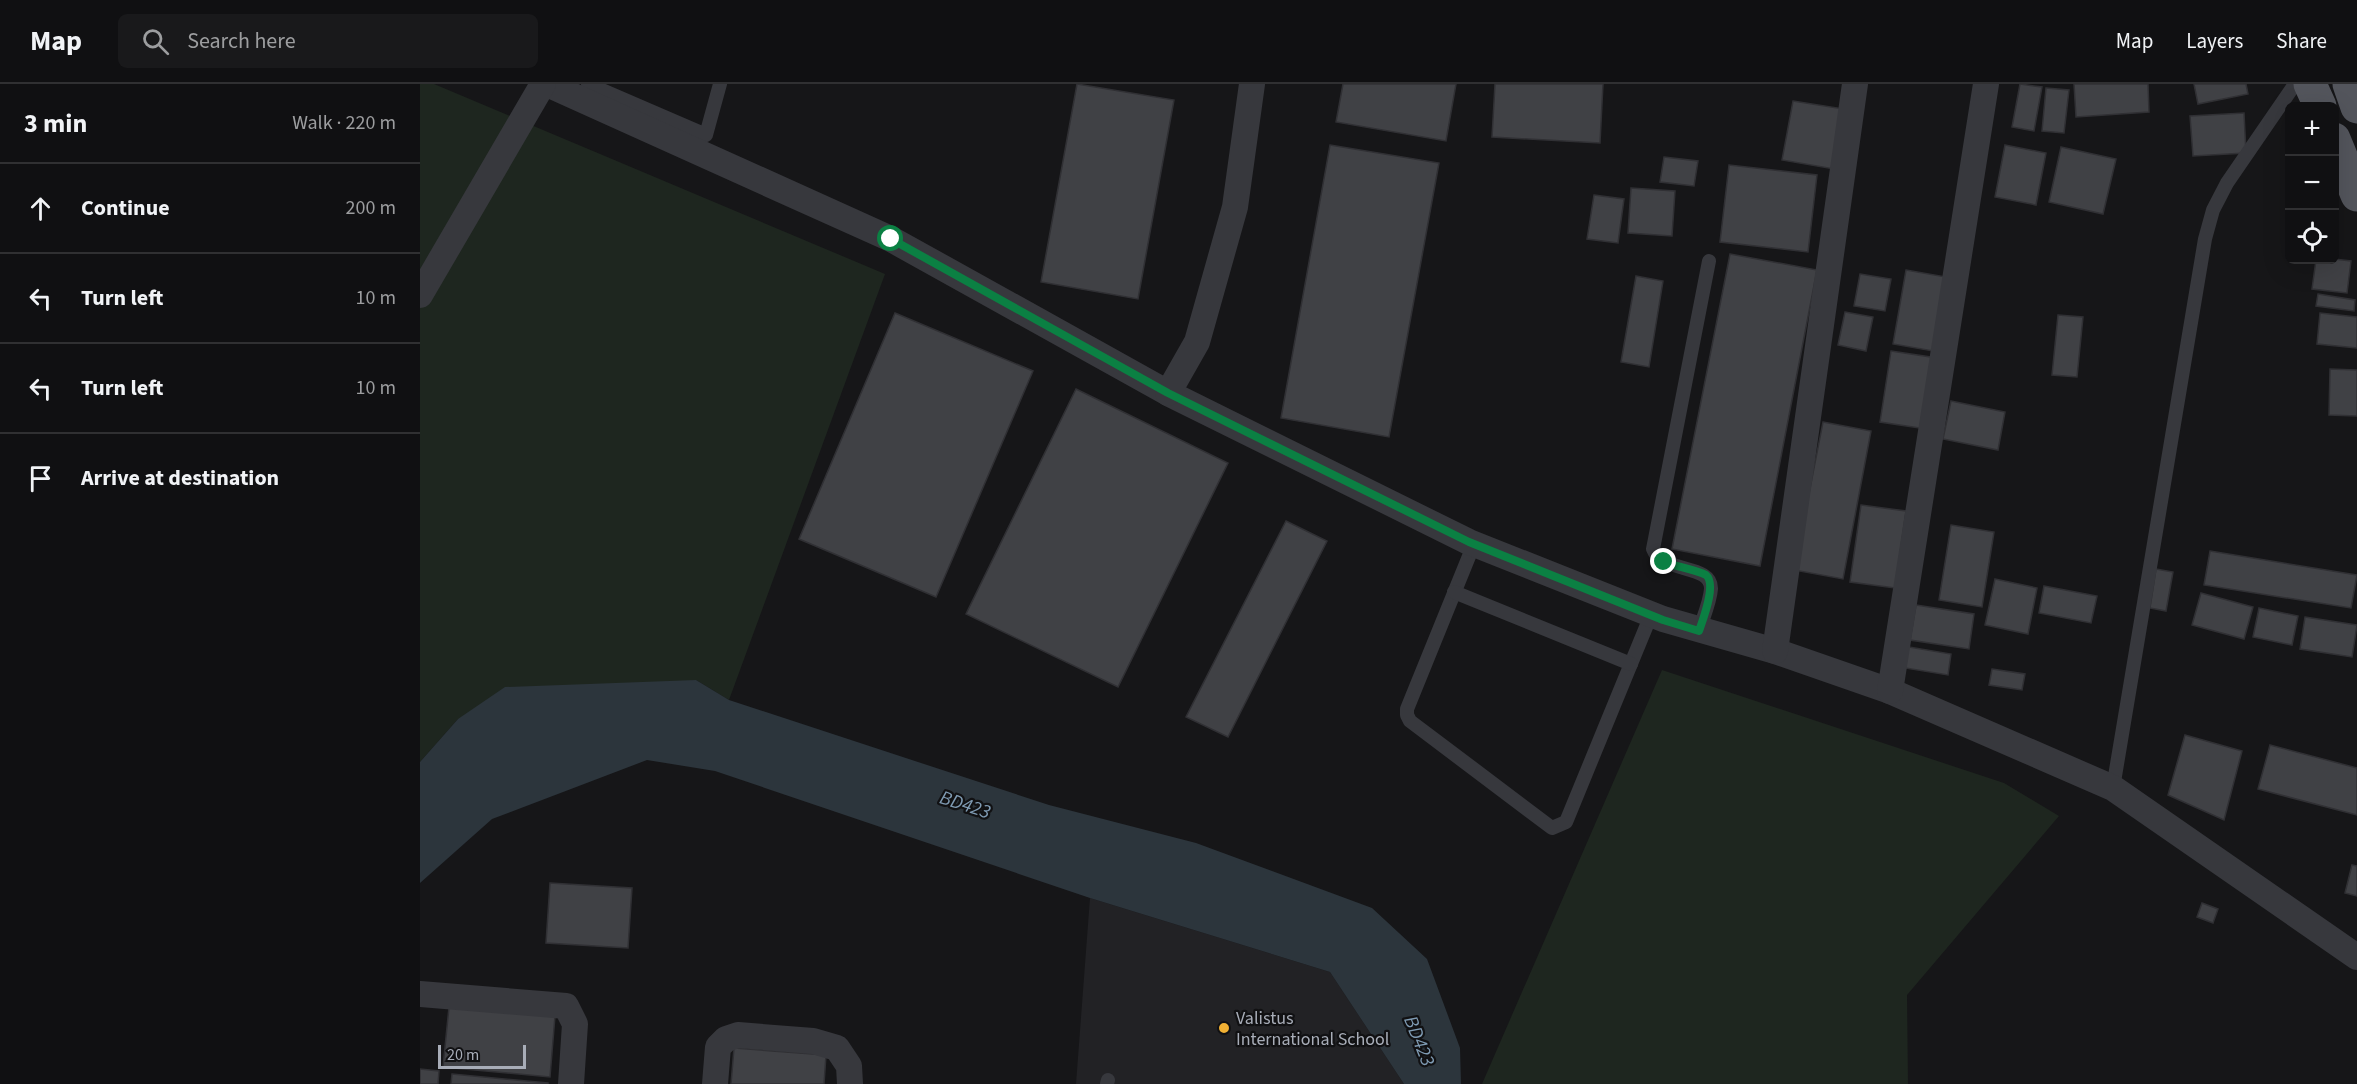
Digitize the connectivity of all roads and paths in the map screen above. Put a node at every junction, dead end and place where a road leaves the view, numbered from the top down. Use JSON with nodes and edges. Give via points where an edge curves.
{"nodes":[{"id":1,"x":545,"y":84,"type":"edge"},
{"id":2,"x":588,"y":84,"type":"edge"},
{"id":3,"x":720,"y":84,"type":"edge"},
{"id":4,"x":1252,"y":84,"type":"edge"},
{"id":5,"x":1855,"y":84,"type":"edge"},
{"id":6,"x":1986,"y":84,"type":"edge"},
{"id":7,"x":2295,"y":84,"type":"edge"},
{"id":8,"x":2310,"y":84,"type":"edge"},
{"id":9,"x":2349,"y":84,"type":"edge"},
{"id":10,"x":2318,"y":102,"type":"edge"},
{"id":11,"x":2357,"y":107,"type":"edge"},
{"id":12,"x":640,"y":116,"type":"junction"},
{"id":13,"x":2339,"y":151,"type":"edge"},
{"id":14,"x":2357,"y":195,"type":"edge"},
{"id":15,"x":1709,"y":261,"type":"dead end"},
{"id":16,"x":420,"y":295,"type":"edge"},
{"id":17,"x":1168,"y":393,"type":"junction"},
{"id":18,"x":1474,"y":544,"type":"junction"},
{"id":19,"x":1454,"y":592,"type":"junction"},
{"id":20,"x":1651,"y":615,"type":"junction"},
{"id":21,"x":1699,"y":631,"type":"junction"},
{"id":22,"x":1775,"y":651,"type":"junction"},
{"id":23,"x":1631,"y":664,"type":"junction"},
{"id":24,"x":1890,"y":691,"type":"junction"},
{"id":25,"x":2113,"y":788,"type":"junction"},
{"id":26,"x":2357,"y":957,"type":"edge"},
{"id":27,"x":420,"y":994,"type":"edge"},
{"id":28,"x":571,"y":1084,"type":"edge"},
{"id":29,"x":716,"y":1084,"type":"edge"},
{"id":30,"x":850,"y":1084,"type":"edge"}],
"edges":[{"from":1,"to":12,"type":"street"},
{"from":1,"to":16,"type":"street"},
{"from":2,"to":12,"type":"lane"},
{"from":3,"to":12,"type":"lane","via":[[706,135]]},
{"from":4,"to":17,"type":"street","via":[[1235,207],[1197,342]]},
{"from":5,"to":22,"type":"street"},
{"from":6,"to":24,"type":"street"},
{"from":7,"to":25,"type":"lane","via":[[2227,183],[2213,210],[2205,239]]},
{"from":8,"to":10,"type":"main road"},
{"from":9,"to":11,"type":"main road"},
{"from":12,"to":17,"type":"street","via":[[891,239]]},
{"from":13,"to":14,"type":"main road"},
{"from":15,"to":21,"type":"lane","via":[[1653,549],[1664,562],[1706,576],[1710,582]]},
{"from":17,"to":18,"type":"street"},
{"from":18,"to":19,"type":"lane"},
{"from":18,"to":20,"type":"street"},
{"from":19,"to":23,"type":"lane"},
{"from":19,"to":23,"type":"lane","via":[[1407,715],[1552,828],[1566,822]]},
{"from":20,"to":21,"type":"street"},
{"from":20,"to":23,"type":"lane"},
{"from":21,"to":22,"type":"street"},
{"from":22,"to":24,"type":"street"},
{"from":24,"to":25,"type":"street"},
{"from":25,"to":26,"type":"street"},
{"from":27,"to":28,"type":"street","via":[[566,1006],[575,1024]]},
{"from":29,"to":30,"type":"street","via":[[718,1047],[738,1035],[813,1041],[837,1048],[849,1066]]}]}
